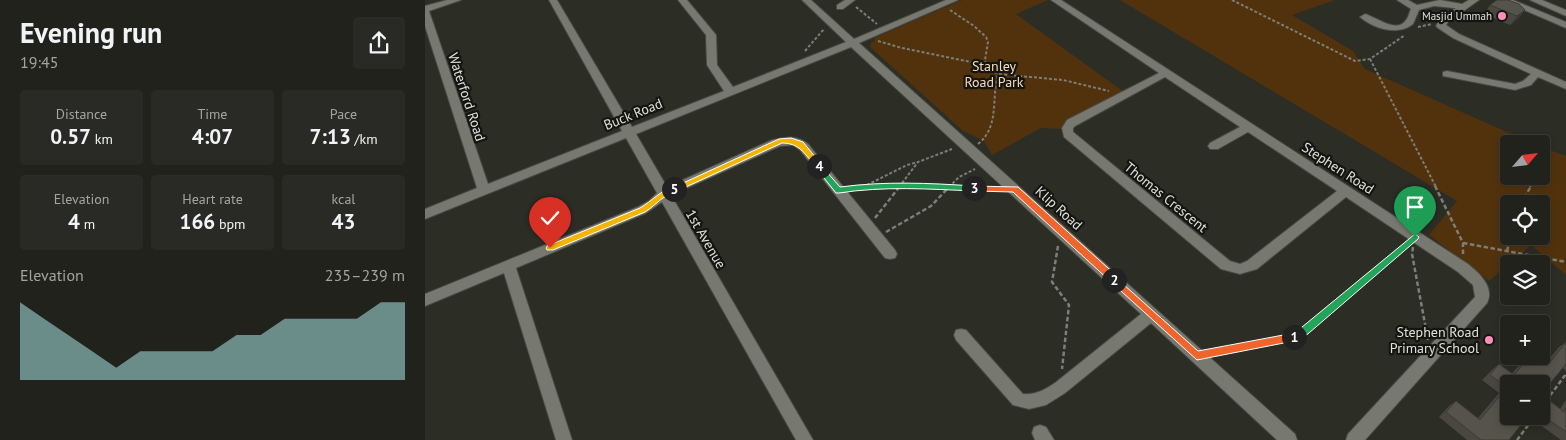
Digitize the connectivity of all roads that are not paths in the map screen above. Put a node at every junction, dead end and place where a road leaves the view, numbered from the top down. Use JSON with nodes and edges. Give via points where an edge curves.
{"nodes":[{"id":1,"x":457,"y":0,"type":"edge"},
{"id":2,"x":553,"y":0,"type":"edge"},
{"id":3,"x":682,"y":0,"type":"edge"},
{"id":4,"x":806,"y":0,"type":"edge"},
{"id":5,"x":955,"y":0,"type":"edge"},
{"id":6,"x":1055,"y":0,"type":"edge"},
{"id":7,"x":1401,"y":0,"type":"edge"},
{"id":8,"x":1475,"y":0,"type":"edge"},
{"id":9,"x":1505,"y":0,"type":"edge"},
{"id":10,"x":1534,"y":0,"type":"edge"},
{"id":11,"x":850,"y":1,"type":"edge"},
{"id":12,"x":942,"y":4,"type":"edge"},
{"id":13,"x":840,"y":7,"type":"dead end"},
{"id":14,"x":1416,"y":8,"type":"junction"},
{"id":15,"x":1464,"y":8,"type":"junction"},
{"id":16,"x":425,"y":11,"type":"edge"},
{"id":17,"x":1566,"y":13,"type":"edge"},
{"id":18,"x":1365,"y":17,"type":"dead end"},
{"id":19,"x":1566,"y":25,"type":"edge"},
{"id":20,"x":853,"y":43,"type":"junction"},
{"id":21,"x":1166,"y":73,"type":"junction"},
{"id":22,"x":1537,"y":73,"type":"junction"},
{"id":23,"x":1447,"y":74,"type":"dead end"},
{"id":24,"x":1566,"y":86,"type":"edge"},
{"id":25,"x":730,"y":91,"type":"junction"},
{"id":26,"x":1248,"y":127,"type":"junction"},
{"id":27,"x":628,"y":132,"type":"junction"},
{"id":28,"x":1214,"y":146,"type":"dead end"},
{"id":29,"x":484,"y":190,"type":"junction"},
{"id":30,"x":1346,"y":191,"type":"junction"},
{"id":31,"x":663,"y":194,"type":"junction"},
{"id":32,"x":425,"y":214,"type":"edge"},
{"id":33,"x":890,"y":254,"type":"dead end"},
{"id":34,"x":508,"y":264,"type":"junction"},
{"id":35,"x":425,"y":300,"type":"edge"},
{"id":36,"x":1152,"y":314,"type":"junction"},
{"id":37,"x":961,"y":335,"type":"dead end"},
{"id":38,"x":564,"y":440,"type":"edge"},
{"id":39,"x":805,"y":440,"type":"edge"},
{"id":40,"x":1289,"y":440,"type":"edge"},
{"id":41,"x":1354,"y":440,"type":"edge"}],
"edges":[{"from":1,"to":16,"type":"street"},
{"from":2,"to":27,"type":"street","name":"1st Avenue"},
{"from":3,"to":25,"type":"street","via":[[711,35],[712,65]]},
{"from":4,"to":20,"type":"street","name":"Klip Road"},
{"from":5,"to":12,"type":"street","name":"Buck Road"},
{"from":6,"to":21,"type":"street","name":"Stephen Road"},
{"from":7,"to":14,"type":"street"},
{"from":8,"to":15,"type":"street"},
{"from":9,"to":19,"type":"street"},
{"from":10,"to":17,"type":"street"},
{"from":11,"to":13,"type":"street"},
{"from":12,"to":20,"type":"street","name":"Buck Road"},
{"from":14,"to":15,"type":"street","via":[[1437,2]]},
{"from":14,"to":18,"type":"street","via":[[1409,23],[1400,28]]},
{"from":15,"to":22,"type":"street","via":[[1441,26]]},
{"from":16,"to":29,"type":"street","name":"Waterford Road"},
{"from":20,"to":25,"type":"street","name":"Buck Road"},
{"from":20,"to":36,"type":"street","name":"Klip Road"},
{"from":21,"to":26,"type":"street","name":"Stephen Road"},
{"from":21,"to":30,"type":"street","name":"Thomas Crescent","via":[[1071,122],[1067,134],[1226,266],[1239,269],[1251,265]]},
{"from":22,"to":23,"type":"street","via":[[1527,83],[1515,87]]},
{"from":22,"to":24,"type":"street"},
{"from":25,"to":27,"type":"street","name":"Buck Road"},
{"from":26,"to":28,"type":"street"},
{"from":26,"to":30,"type":"street","name":"Stephen Road"},
{"from":27,"to":29,"type":"street","name":"Buck Road"},
{"from":27,"to":31,"type":"street","name":"1st Avenue"},
{"from":29,"to":32,"type":"street","name":"Buck Road"},
{"from":30,"to":41,"type":"street","name":"Stephen Road","via":[[1463,268],[1481,286],[1483,293],[1482,299]]},
{"from":31,"to":33,"type":"street","via":[[776,142],[787,140],[801,144]]},
{"from":31,"to":34,"type":"street","via":[[642,210]]},
{"from":31,"to":39,"type":"street","name":"1st Avenue"},
{"from":34,"to":35,"type":"street"},
{"from":34,"to":38,"type":"street"},
{"from":36,"to":37,"type":"street","via":[[1060,388],[1026,403],[1018,400]]},
{"from":36,"to":40,"type":"street","name":"Klip Road"}]}
